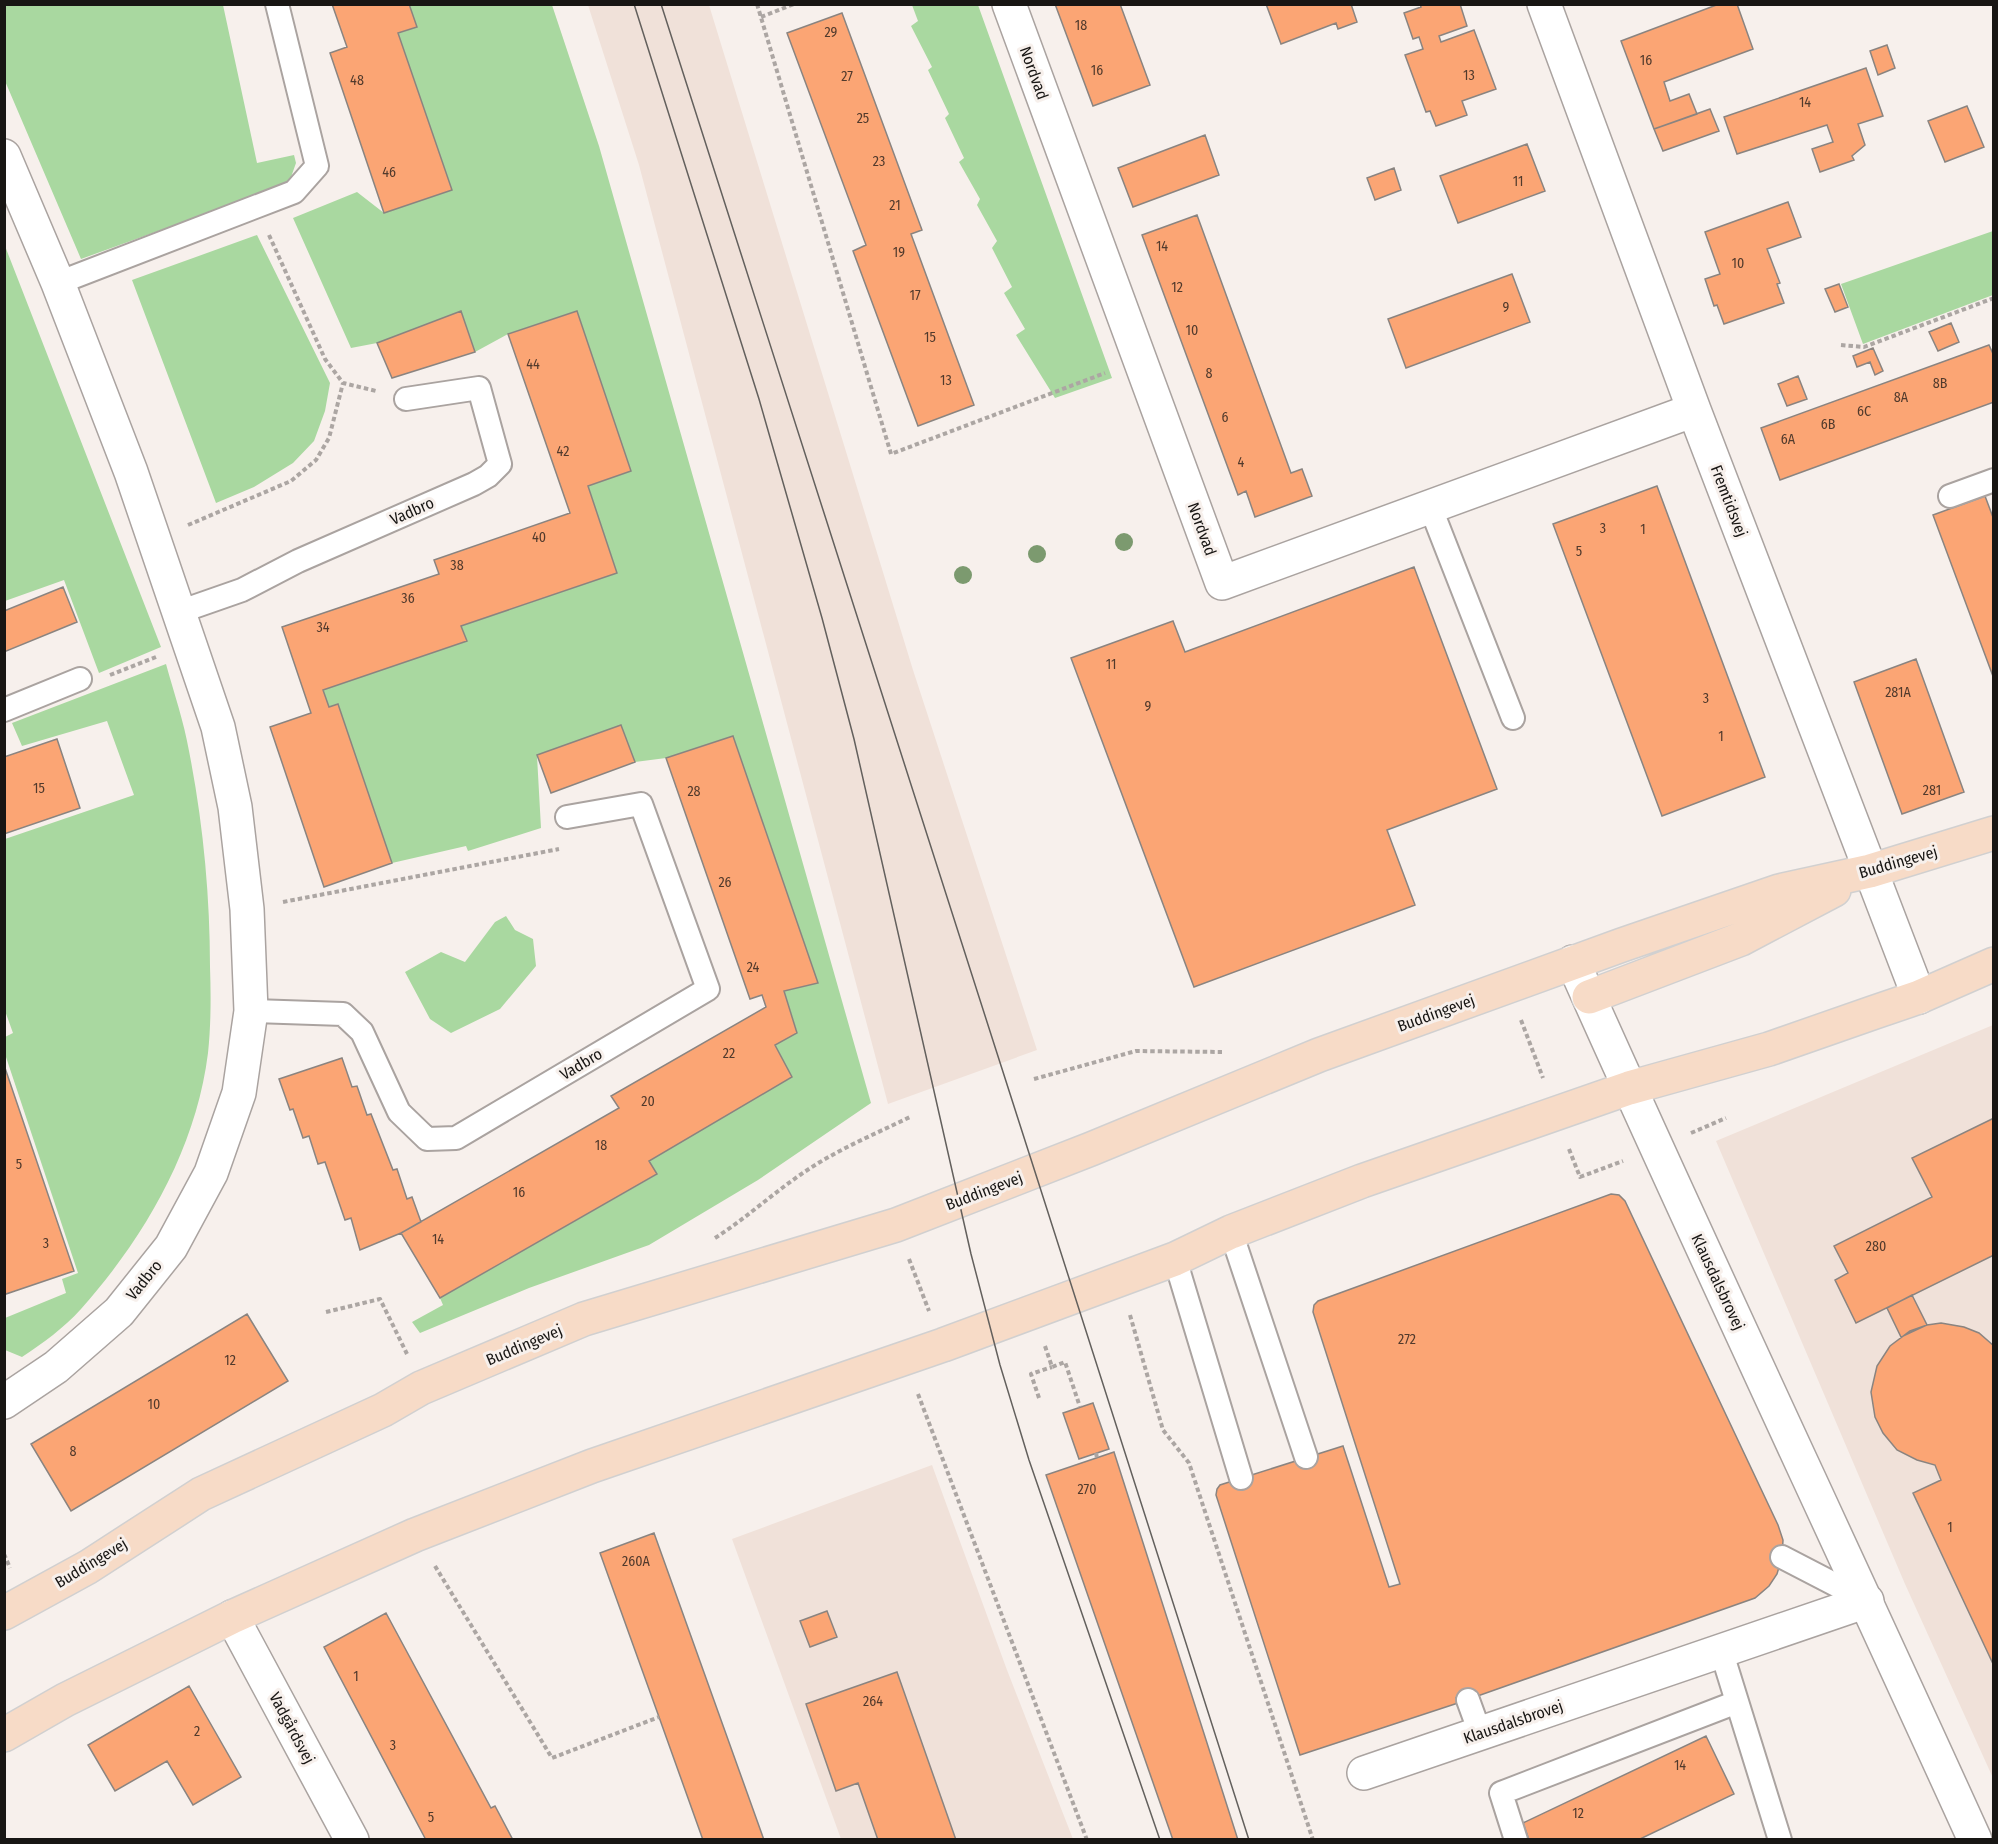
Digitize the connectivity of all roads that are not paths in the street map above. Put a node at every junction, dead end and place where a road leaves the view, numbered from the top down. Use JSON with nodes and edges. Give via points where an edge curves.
{"nodes":[{"id":1,"x":277,"y":4,"type":"edge"},
{"id":2,"x":1009,"y":4,"type":"edge"},
{"id":3,"x":1544,"y":4,"type":"edge"},
{"id":4,"x":4,"y":156,"type":"edge"},
{"id":5,"x":58,"y":283,"type":"junction"},
{"id":6,"x":406,"y":399,"type":"road end"},
{"id":7,"x":1694,"y":410,"type":"junction"},
{"id":8,"x":1994,"y":480,"type":"edge"},
{"id":9,"x":1950,"y":496,"type":"dead end"},
{"id":10,"x":1430,"y":506,"type":"junction"},
{"id":11,"x":179,"y":612,"type":"junction"},
{"id":12,"x":80,"y":680,"type":"road end"},
{"id":13,"x":4,"y":710,"type":"edge"},
{"id":14,"x":1513,"y":718,"type":"dead end"},
{"id":15,"x":567,"y":817,"type":"road end"},
{"id":16,"x":1994,"y":833,"type":"edge"},
{"id":17,"x":1870,"y":871,"type":"junction"},
{"id":18,"x":1573,"y":962,"type":"junction"},
{"id":19,"x":1994,"y":964,"type":"edge"},
{"id":20,"x":1589,"y":997,"type":"junction"},
{"id":21,"x":1919,"y":997,"type":"junction"},
{"id":22,"x":251,"y":1011,"type":"junction"},
{"id":23,"x":1629,"y":1088,"type":"junction"},
{"id":24,"x":1231,"y":1232,"type":"junction"},
{"id":25,"x":1175,"y":1259,"type":"junction"},
{"id":26,"x":4,"y":1402,"type":"edge"},
{"id":27,"x":1306,"y":1457,"type":"dead end"},
{"id":28,"x":1241,"y":1478,"type":"dead end"},
{"id":29,"x":1782,"y":1557,"type":"dead end"},
{"id":30,"x":1867,"y":1601,"type":"junction"},
{"id":31,"x":4,"y":1613,"type":"edge"},
{"id":32,"x":232,"y":1617,"type":"junction"},
{"id":33,"x":1721,"y":1650,"type":"junction"},
{"id":34,"x":1468,"y":1700,"type":"dead end"},
{"id":35,"x":1737,"y":1702,"type":"junction"},
{"id":36,"x":1480,"y":1733,"type":"junction"},
{"id":37,"x":4,"y":1735,"type":"edge"},
{"id":38,"x":1364,"y":1773,"type":"dead end"},
{"id":39,"x":352,"y":1839,"type":"edge"},
{"id":40,"x":1516,"y":1839,"type":"edge"},
{"id":41,"x":1780,"y":1839,"type":"edge"},
{"id":42,"x":1975,"y":1839,"type":"edge"}],
"edges":[{"from":1,"to":5,"type":"lane","via":[[317,166],[294,192]]},
{"from":2,"to":10,"type":"street","name":"Nordvad","via":[[1222,583]]},
{"from":3,"to":7,"type":"street","name":"Fremtidsvej"},
{"from":4,"to":5,"type":"street","name":"Vadbro"},
{"from":5,"to":11,"type":"street","name":"Vadbro","via":[[131,472]]},
{"from":6,"to":11,"type":"lane","name":"Vadbro","via":[[479,388],[500,464],[474,484],[298,561],[242,591]]},
{"from":7,"to":10,"type":"street","name":"Nordvad"},
{"from":7,"to":17,"type":"street","name":"Fremtidsvej"},
{"from":8,"to":9,"type":"lane"},
{"from":10,"to":14,"type":"lane"},
{"from":11,"to":22,"type":"street","name":"Vadbro","via":[[218,727],[235,807],[247,909]]},
{"from":12,"to":13,"type":"lane"},
{"from":15,"to":22,"type":"lane","name":"Vadbro","via":[[641,804],[708,989],[456,1138],[427,1138],[399,1112],[362,1032],[342,1014]]},
{"from":16,"to":17,"type":"main road","name":"Buddingevej"},
{"from":17,"to":18,"type":"main road","name":"Buddingevej","via":[[1779,891]]},
{"from":17,"to":20,"type":"main road","via":[[1741,939]]},
{"from":17,"to":21,"type":"street","name":"Fremtidsvej"},
{"from":18,"to":20,"type":"street","name":"Klausdalsbrovej"},
{"from":18,"to":31,"type":"main road","name":"Buddingevej","via":[[1319,1055],[896,1225],[584,1319],[421,1388],[383,1410],[201,1494],[88,1567]]},
{"from":19,"to":21,"type":"main road"},
{"from":20,"to":23,"type":"street","name":"Klausdalsbrovej"},
{"from":21,"to":23,"type":"main road","via":[[1769,1049]]},
{"from":22,"to":26,"type":"street","name":"Vadbro","via":[[238,1093],[211,1173],[171,1247],[119,1312],[56,1367]]},
{"from":23,"to":24,"type":"main road","via":[[1362,1181]]},
{"from":23,"to":30,"type":"street","name":"Klausdalsbrovej"},
{"from":24,"to":25,"type":"main road"},
{"from":24,"to":27,"type":"lane"},
{"from":25,"to":28,"type":"lane"},
{"from":25,"to":32,"type":"main road","via":[[943,1345],[592,1466],[415,1535]]},
{"from":29,"to":30,"type":"lane"},
{"from":30,"to":33,"type":"street","name":"Klausdalsbrovej"},
{"from":30,"to":42,"type":"street","name":"Klausdalsbrovej"},
{"from":32,"to":37,"type":"main road","via":[[65,1700]]},
{"from":32,"to":39,"type":"street","name":"Vadgårdsvej"},
{"from":33,"to":35,"type":"lane"},
{"from":33,"to":36,"type":"street","name":"Klausdalsbrovej"},
{"from":34,"to":36,"type":"lane"},
{"from":35,"to":40,"type":"lane","via":[[1501,1793]]},
{"from":35,"to":41,"type":"lane"},
{"from":36,"to":38,"type":"street","name":"Klausdalsbrovej"}]}
